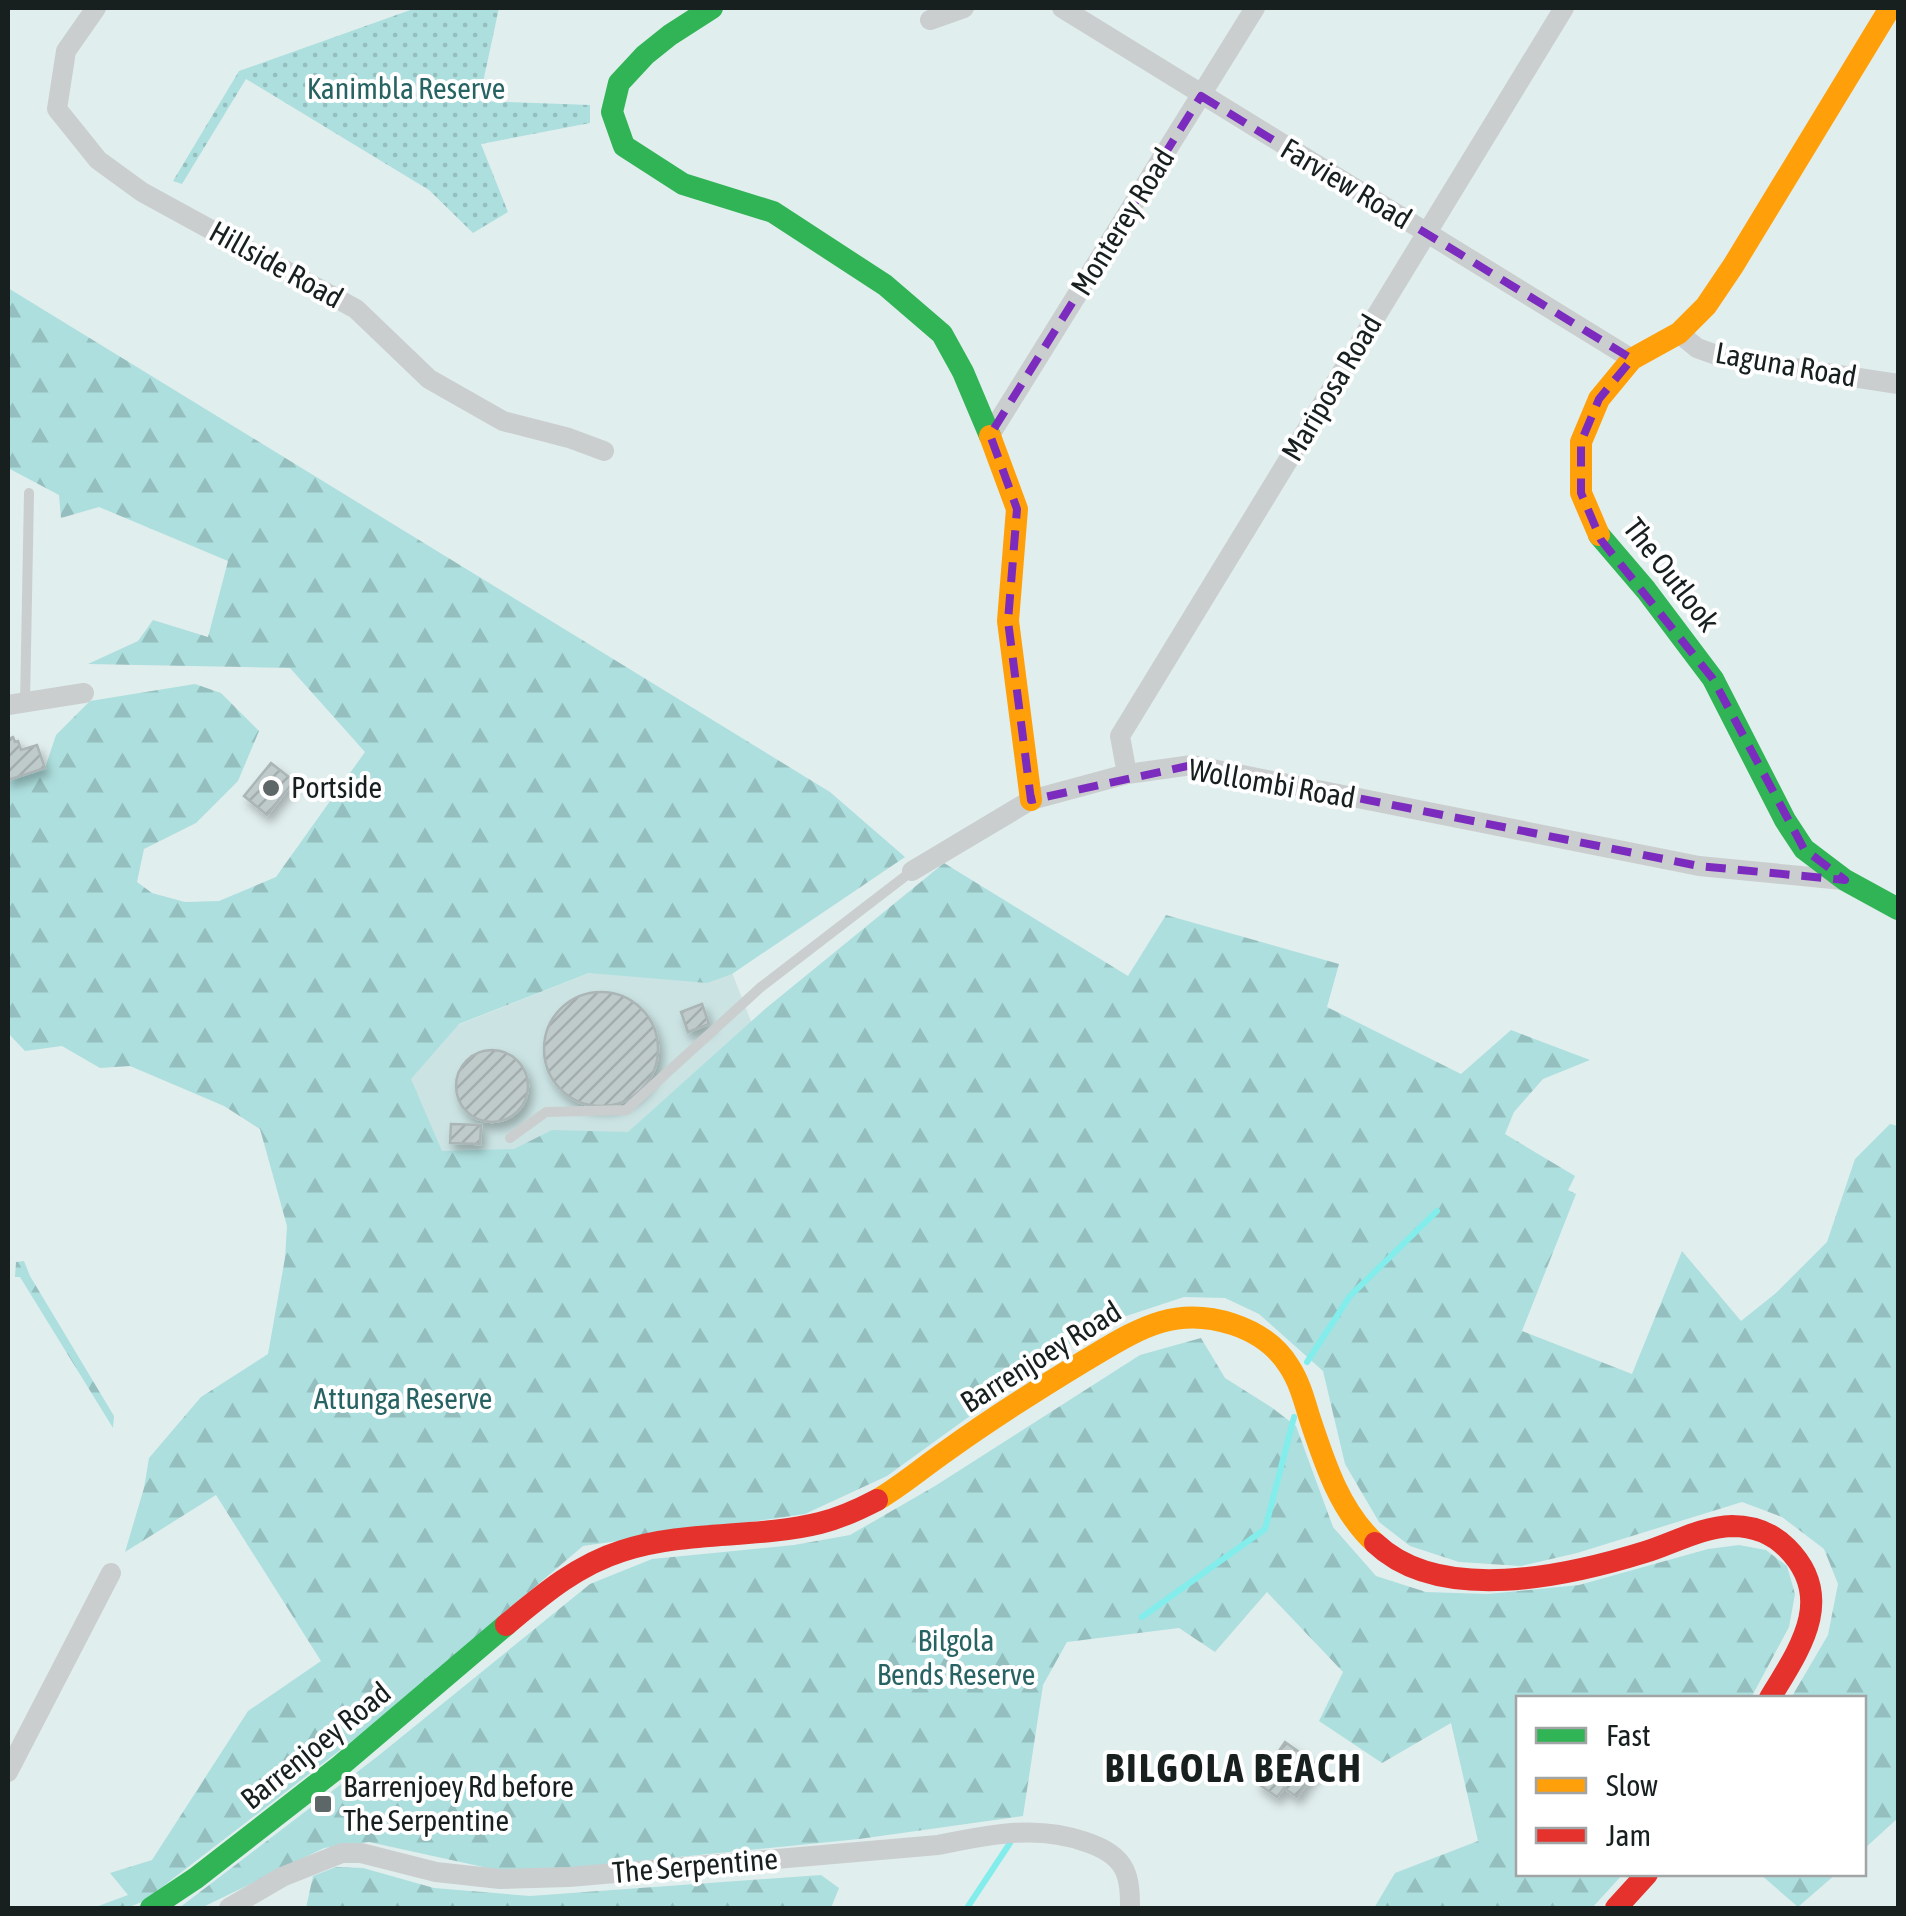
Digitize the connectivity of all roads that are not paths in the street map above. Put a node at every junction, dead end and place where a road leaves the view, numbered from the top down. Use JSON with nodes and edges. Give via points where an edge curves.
{"nodes":[{"id":1,"x":96,"y":8,"type":"edge"},
{"id":2,"x":712,"y":8,"type":"edge"},
{"id":3,"x":964,"y":8,"type":"edge"},
{"id":4,"x":1062,"y":8,"type":"edge"},
{"id":5,"x":1255,"y":8,"type":"edge"},
{"id":6,"x":1564,"y":8,"type":"edge"},
{"id":7,"x":1890,"y":8,"type":"edge"},
{"id":8,"x":930,"y":20,"type":"dead end"},
{"id":9,"x":1202,"y":96,"type":"junction"},
{"id":10,"x":1426,"y":233,"type":"junction"},
{"id":11,"x":1679,"y":333,"type":"junction"},
{"id":12,"x":1632,"y":359,"type":"junction"},
{"id":13,"x":1898,"y":384,"type":"edge"},
{"id":14,"x":990,"y":435,"type":"junction"},
{"id":15,"x":604,"y":451,"type":"dead end"},
{"id":16,"x":29,"y":493,"type":"dead end"},
{"id":17,"x":84,"y":692,"type":"dead end"},
{"id":18,"x":16,"y":705,"type":"edge"},
{"id":19,"x":1127,"y":774,"type":"junction"},
{"id":20,"x":1031,"y":800,"type":"junction"},
{"id":21,"x":912,"y":871,"type":"joint"},
{"id":22,"x":1845,"y":880,"type":"junction"},
{"id":23,"x":1898,"y":909,"type":"edge"},
{"id":24,"x":510,"y":1138,"type":"dead end"},
{"id":25,"x":111,"y":1574,"type":"dead end"},
{"id":26,"x":1771,"y":1696,"type":"edge"},
{"id":27,"x":8,"y":1772,"type":"edge"},
{"id":28,"x":1644,"y":1876,"type":"edge"},
{"id":29,"x":152,"y":1908,"type":"edge"},
{"id":30,"x":229,"y":1908,"type":"edge"},
{"id":31,"x":1130,"y":1908,"type":"edge"},
{"id":32,"x":1616,"y":1908,"type":"edge"}],
"edges":[{"from":1,"to":15,"type":"street","name":"Hillside Road","via":[[66,51],[57,109],[98,160],[142,192],[356,309],[444,387],[503,420]]},
{"from":2,"to":14,"type":"main road","via":[[670,34],[619,83],[612,112],[624,146],[683,184],[772,212],[885,285],[942,334]]},
{"from":3,"to":8,"type":"street"},
{"from":4,"to":9,"type":"street","name":"Farview Road"},
{"from":5,"to":9,"type":"street","name":"Monterey Road"},
{"from":6,"to":10,"type":"street","name":"Mariposa Road"},
{"from":7,"to":11,"type":"main road","name":"The Outlook","via":[[1733,266]]},
{"from":9,"to":10,"type":"street","name":"Farview Road"},
{"from":9,"to":14,"type":"street","name":"Monterey Road"},
{"from":10,"to":12,"type":"street","name":"Farview Road"},
{"from":10,"to":19,"type":"street","name":"Mariposa Road","via":[[1120,736]]},
{"from":11,"to":12,"type":"main road","name":"The Outlook"},
{"from":11,"to":13,"type":"street","name":"Laguna Road","via":[[1722,356]]},
{"from":12,"to":22,"type":"main road","name":"The Outlook","via":[[1599,399],[1581,442],[1581,493],[1602,540],[1714,679],[1804,848]]},
{"from":14,"to":20,"type":"main road","via":[[1017,509],[1008,621]]},
{"from":16,"to":18,"type":"lane"},
{"from":17,"to":18,"type":"street"},
{"from":19,"to":20,"type":"street","name":"Wollombi Road"},
{"from":19,"to":22,"type":"street","name":"Wollombi Road","via":[[1192,765],[1699,866]]},
{"from":20,"to":21,"type":"street","name":"Wollombi Road"},
{"from":21,"to":24,"type":"lane","name":"Wollombi Road","via":[[761,986],[626,1110],[546,1112]]},
{"from":22,"to":23,"type":"main road","name":"The Outlook"},
{"from":25,"to":27,"type":"street"},
{"from":26,"to":29,"type":"main road","name":"Barrenjoey Road","via":[[1810,1627],[1814,1604],[1802,1565],[1777,1538],[1732,1525],[1582,1569],[1524,1577],[1454,1577],[1413,1568],[1369,1538],[1343,1504],[1300,1388],[1278,1350],[1226,1322],[1183,1317],[1135,1332],[1055,1379],[846,1516],[796,1530],[629,1548],[577,1570],[271,1821]]},
{"from":28,"to":32,"type":"main road"},
{"from":30,"to":31,"type":"street","name":"The Serpentine","via":[[342,1853],[452,1875],[518,1879],[1041,1832],[1111,1854],[1124,1868]]}]}
